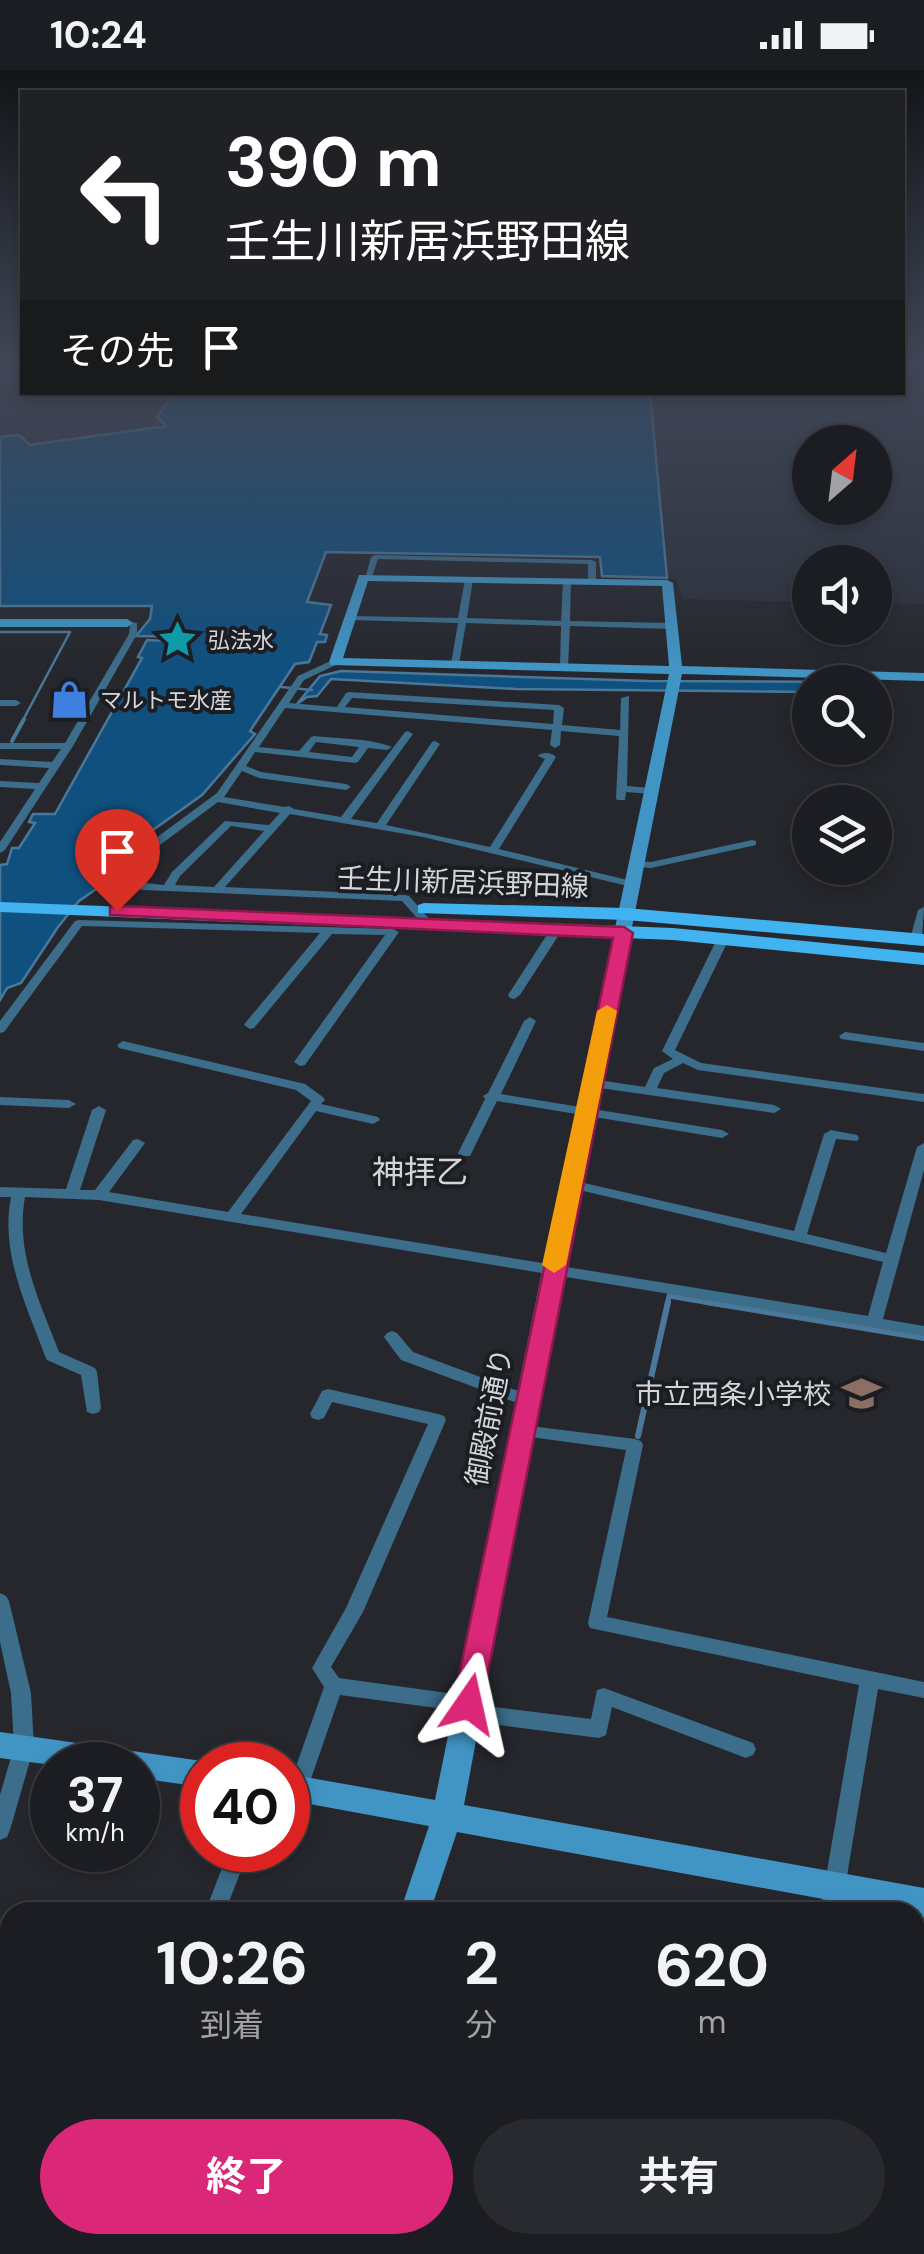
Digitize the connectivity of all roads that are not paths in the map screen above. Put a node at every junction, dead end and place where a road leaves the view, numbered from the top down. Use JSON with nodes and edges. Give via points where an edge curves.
{"nodes":[{"id":1,"x":484,"y":560,"type":"junction"},
{"id":2,"x":368,"y":578,"type":"junction"},
{"id":3,"x":474,"y":579,"type":"junction"},
{"id":4,"x":567,"y":581,"type":"junction"},
{"id":5,"x":592,"y":582,"type":"junction"},
{"id":6,"x":350,"y":618,"type":"junction"},
{"id":7,"x":462,"y":621,"type":"junction"},
{"id":8,"x":127,"y":622,"type":"joint"},
{"id":9,"x":0,"y":623,"type":"edge"},
{"id":10,"x":565,"y":623,"type":"junction"},
{"id":11,"x":672,"y":626,"type":"junction"},
{"id":12,"x":335,"y":662,"type":"junction"},
{"id":13,"x":455,"y":664,"type":"junction"},
{"id":14,"x":564,"y":667,"type":"junction"},
{"id":15,"x":676,"y":672,"type":"junction"},
{"id":16,"x":924,"y":676,"type":"edge"},
{"id":17,"x":626,"y":698,"type":"dead end"},
{"id":18,"x":17,"y":702,"type":"dead end"},
{"id":19,"x":0,"y":703,"type":"edge"},
{"id":20,"x":283,"y":705,"type":"junction"},
{"id":21,"x":339,"y":710,"type":"junction"},
{"id":22,"x":559,"y":727,"type":"junction"},
{"id":23,"x":623,"y":733,"type":"junction"},
{"id":24,"x":408,"y":734,"type":"dead end"},
{"id":25,"x":366,"y":744,"type":"junction"},
{"id":26,"x":435,"y":744,"type":"dead end"},
{"id":27,"x":555,"y":745,"type":"dead end"},
{"id":28,"x":0,"y":746,"type":"edge"},
{"id":29,"x":68,"y":746,"type":"junction"},
{"id":30,"x":387,"y":747,"type":"dead end"},
{"id":31,"x":254,"y":749,"type":"junction"},
{"id":32,"x":302,"y":754,"type":"junction"},
{"id":33,"x":543,"y":756,"type":"dead end"},
{"id":34,"x":0,"y":762,"type":"edge"},
{"id":35,"x":55,"y":765,"type":"junction"},
{"id":36,"x":242,"y":768,"type":"junction"},
{"id":37,"x":0,"y":784,"type":"edge"},
{"id":38,"x":42,"y":786,"type":"junction"},
{"id":39,"x":346,"y":786,"type":"dead end"},
{"id":40,"x":652,"y":792,"type":"junction"},
{"id":41,"x":621,"y":794,"type":"joint"},
{"id":42,"x":217,"y":799,"type":"junction"},
{"id":43,"x":289,"y":809,"type":"junction"},
{"id":44,"x":346,"y":819,"type":"junction"},
{"id":45,"x":0,"y":826,"type":"edge"},
{"id":46,"x":380,"y":826,"type":"junction"},
{"id":47,"x":15,"y":827,"type":"junction"},
{"id":48,"x":272,"y":829,"type":"junction"},
{"id":49,"x":752,"y":843,"type":"dead end"},
{"id":50,"x":0,"y":850,"type":"edge"},
{"id":51,"x":493,"y":850,"type":"junction"},
{"id":52,"x":636,"y":864,"type":"junction"},
{"id":53,"x":632,"y":884,"type":"junction"},
{"id":54,"x":168,"y":888,"type":"junction"},
{"id":55,"x":217,"y":890,"type":"junction"},
{"id":56,"x":0,"y":892,"type":"edge"},
{"id":57,"x":0,"y":908,"type":"edge"},
{"id":58,"x":413,"y":908,"type":"junction"},
{"id":59,"x":924,"y":910,"type":"edge"},
{"id":60,"x":355,"y":920,"type":"junction"},
{"id":61,"x":625,"y":923,"type":"junction"},
{"id":62,"x":428,"y":924,"type":"junction"},
{"id":63,"x":328,"y":930,"type":"junction"},
{"id":64,"x":556,"y":930,"type":"junction"},
{"id":65,"x":723,"y":939,"type":"junction"},
{"id":66,"x":920,"y":940,"type":"edge"},
{"id":67,"x":924,"y":958,"type":"edge"},
{"id":68,"x":514,"y":994,"type":"dead end"},
{"id":69,"x":530,"y":1021,"type":"dead end"},
{"id":70,"x":250,"y":1025,"type":"dead end"},
{"id":71,"x":0,"y":1029,"type":"edge"},
{"id":72,"x":845,"y":1036,"type":"dead end"},
{"id":73,"x":123,"y":1045,"type":"dead end"},
{"id":74,"x":924,"y":1047,"type":"edge"},
{"id":75,"x":680,"y":1060,"type":"junction"},
{"id":76,"x":300,"y":1062,"type":"dead end"},
{"id":77,"x":591,"y":1083,"type":"junction"},
{"id":78,"x":649,"y":1091,"type":"junction"},
{"id":79,"x":490,"y":1096,"type":"junction"},
{"id":80,"x":924,"y":1098,"type":"edge"},
{"id":81,"x":0,"y":1101,"type":"edge"},
{"id":82,"x":69,"y":1103,"type":"dead end"},
{"id":83,"x":315,"y":1107,"type":"junction"},
{"id":84,"x":774,"y":1108,"type":"dead end"},
{"id":85,"x":99,"y":1110,"type":"dead end"},
{"id":86,"x":585,"y":1114,"type":"junction"},
{"id":87,"x":373,"y":1120,"type":"dead end"},
{"id":88,"x":722,"y":1134,"type":"dead end"},
{"id":89,"x":852,"y":1138,"type":"dead end"},
{"id":90,"x":138,"y":1143,"type":"dead end"},
{"id":91,"x":908,"y":1143,"type":"dead end"},
{"id":92,"x":924,"y":1147,"type":"edge"},
{"id":93,"x":465,"y":1153,"type":"dead end"},
{"id":94,"x":570,"y":1184,"type":"junction"},
{"id":95,"x":0,"y":1192,"type":"edge"},
{"id":96,"x":19,"y":1192,"type":"junction"},
{"id":97,"x":72,"y":1194,"type":"junction"},
{"id":98,"x":99,"y":1195,"type":"junction"},
{"id":99,"x":231,"y":1217,"type":"junction"},
{"id":100,"x":799,"y":1237,"type":"junction"},
{"id":101,"x":891,"y":1259,"type":"junction"},
{"id":102,"x":553,"y":1271,"type":"junction"},
{"id":103,"x":874,"y":1323,"type":"junction"},
{"id":104,"x":924,"y":1332,"type":"edge"},
{"id":105,"x":392,"y":1337,"type":"dead end"},
{"id":106,"x":528,"y":1401,"type":"junction"},
{"id":107,"x":93,"y":1408,"type":"dead end"},
{"id":108,"x":318,"y":1414,"type":"dead end"},
{"id":109,"x":522,"y":1431,"type":"junction"},
{"id":110,"x":0,"y":1601,"type":"edge"},
{"id":111,"x":870,"y":1679,"type":"junction"},
{"id":112,"x":334,"y":1686,"type":"junction"},
{"id":113,"x":924,"y":1690,"type":"edge"},
{"id":114,"x":468,"y":1708,"type":"junction"},
{"id":115,"x":12,"y":1746,"type":"edge"},
{"id":116,"x":310,"y":1746,"type":"edge"},
{"id":117,"x":746,"y":1749,"type":"dead end"},
{"id":118,"x":180,"y":1771,"type":"edge"},
{"id":119,"x":310,"y":1791,"type":"edge"},
{"id":120,"x":448,"y":1816,"type":"junction"},
{"id":121,"x":0,"y":1830,"type":"edge"},
{"id":122,"x":230,"y":1872,"type":"edge"},
{"id":123,"x":833,"y":1900,"type":"edge"},
{"id":124,"x":219,"y":1902,"type":"edge"},
{"id":125,"x":418,"y":1902,"type":"edge"},
{"id":126,"x":894,"y":1902,"type":"edge"}],
"edges":[{"from":1,"to":2,"type":"street","via":[[375,557]]},
{"from":1,"to":3,"type":"street"},
{"from":1,"to":5,"type":"street","via":[[592,562]]},
{"from":2,"to":3,"type":"street"},
{"from":2,"to":6,"type":"street"},
{"from":3,"to":4,"type":"street"},
{"from":3,"to":7,"type":"street"},
{"from":4,"to":5,"type":"street"},
{"from":4,"to":10,"type":"street"},
{"from":5,"to":11,"type":"street","name":"御殿前通り","via":[[667,583]]},
{"from":6,"to":7,"type":"street"},
{"from":6,"to":12,"type":"street"},
{"from":7,"to":10,"type":"street"},
{"from":7,"to":13,"type":"street"},
{"from":8,"to":9,"type":"street"},
{"from":8,"to":29,"type":"street","via":[[134,625],[132,634]]},
{"from":10,"to":11,"type":"street"},
{"from":10,"to":14,"type":"street"},
{"from":11,"to":15,"type":"street","name":"御殿前通り"},
{"from":12,"to":13,"type":"street"},
{"from":12,"to":20,"type":"street","via":[[308,672]]},
{"from":13,"to":14,"type":"street"},
{"from":14,"to":15,"type":"street"},
{"from":15,"to":16,"type":"street"},
{"from":15,"to":40,"type":"street","name":"御殿前通り"},
{"from":17,"to":23,"type":"street"},
{"from":18,"to":19,"type":"street"},
{"from":20,"to":21,"type":"street"},
{"from":20,"to":31,"type":"street"},
{"from":21,"to":22,"type":"street"},
{"from":21,"to":22,"type":"street","via":[[349,695],[560,708]]},
{"from":22,"to":23,"type":"street"},
{"from":22,"to":27,"type":"street"},
{"from":23,"to":41,"type":"street"},
{"from":24,"to":44,"type":"street"},
{"from":25,"to":30,"type":"street"},
{"from":25,"to":32,"type":"street","via":[[314,738]]},
{"from":25,"to":32,"type":"street","via":[[355,760]]},
{"from":26,"to":46,"type":"street"},
{"from":28,"to":29,"type":"street"},
{"from":29,"to":35,"type":"street"},
{"from":31,"to":32,"type":"street"},
{"from":31,"to":36,"type":"street"},
{"from":33,"to":51,"type":"street","via":[[551,757]]},
{"from":34,"to":35,"type":"street"},
{"from":35,"to":38,"type":"street"},
{"from":36,"to":39,"type":"street"},
{"from":36,"to":42,"type":"street"},
{"from":37,"to":38,"type":"street"},
{"from":38,"to":47,"type":"street"},
{"from":40,"to":41,"type":"street"},
{"from":40,"to":52,"type":"street","name":"御殿前通り"},
{"from":42,"to":43,"type":"street"},
{"from":42,"to":54,"type":"street","via":[[119,879]]},
{"from":43,"to":44,"type":"street"},
{"from":43,"to":48,"type":"street"},
{"from":44,"to":46,"type":"street"},
{"from":45,"to":47,"type":"street"},
{"from":46,"to":51,"type":"street"},
{"from":47,"to":50,"type":"street"},
{"from":48,"to":54,"type":"street","via":[[229,823]]},
{"from":48,"to":55,"type":"street"},
{"from":49,"to":52,"type":"street"},
{"from":51,"to":53,"type":"street"},
{"from":52,"to":53,"type":"street","name":"御殿前通り"},
{"from":53,"to":61,"type":"street","name":"御殿前通り"},
{"from":54,"to":55,"type":"street"},
{"from":55,"to":58,"type":"street","via":[[405,898]]},
{"from":56,"to":60,"type":"main road","name":"壬生川新居浜野田線"},
{"from":57,"to":60,"type":"main road","name":"壬生川新居浜野田線"},
{"from":58,"to":60,"type":"main road","name":"壬生川新居浜野田線"},
{"from":58,"to":61,"type":"main road","name":"壬生川新居浜野田線"},
{"from":58,"to":62,"type":"street"},
{"from":59,"to":66,"type":"street"},
{"from":60,"to":62,"type":"main road","name":"壬生川新居浜野田線"},
{"from":60,"to":63,"type":"street"},
{"from":60,"to":76,"type":"street","via":[[393,932]]},
{"from":61,"to":64,"type":"main road","name":"壬生川新居浜野田線"},
{"from":61,"to":65,"type":"main road","name":"壬生川新居浜野田線"},
{"from":61,"to":66,"type":"main road","name":"壬生川新居浜野田線"},
{"from":61,"to":77,"type":"street","name":"御殿前通り"},
{"from":62,"to":64,"type":"main road","name":"壬生川新居浜野田線"},
{"from":63,"to":70,"type":"street"},
{"from":63,"to":71,"type":"street","via":[[79,923]]},
{"from":64,"to":68,"type":"street"},
{"from":65,"to":67,"type":"main road","name":"壬生川新居浜野田線"},
{"from":65,"to":75,"type":"street","via":[[668,1052]]},
{"from":69,"to":79,"type":"street"},
{"from":72,"to":74,"type":"street"},
{"from":73,"to":83,"type":"street","via":[[300,1086],[318,1100]]},
{"from":75,"to":78,"type":"street","via":[[659,1071]]},
{"from":75,"to":80,"type":"street"},
{"from":77,"to":78,"type":"street"},
{"from":77,"to":86,"type":"street","name":"御殿前通り"},
{"from":78,"to":84,"type":"street"},
{"from":79,"to":86,"type":"street"},
{"from":79,"to":93,"type":"street"},
{"from":81,"to":82,"type":"street"},
{"from":83,"to":87,"type":"street"},
{"from":83,"to":99,"type":"street"},
{"from":85,"to":97,"type":"street"},
{"from":86,"to":88,"type":"street"},
{"from":86,"to":94,"type":"street","name":"御殿前通り"},
{"from":89,"to":100,"type":"street","via":[[831,1134]]},
{"from":90,"to":98,"type":"street"},
{"from":91,"to":92,"type":"street"},
{"from":92,"to":101,"type":"street"},
{"from":94,"to":100,"type":"street"},
{"from":94,"to":102,"type":"street","name":"御殿前通り"},
{"from":95,"to":96,"type":"street"},
{"from":96,"to":97,"type":"street"},
{"from":96,"to":107,"type":"street","via":[[12,1219],[20,1264],[53,1356],[89,1372]]},
{"from":97,"to":98,"type":"street"},
{"from":98,"to":99,"type":"street"},
{"from":99,"to":102,"type":"street"},
{"from":100,"to":101,"type":"street"},
{"from":101,"to":103,"type":"street"},
{"from":102,"to":103,"type":"street"},
{"from":102,"to":106,"type":"street","name":"御殿前通り"},
{"from":103,"to":104,"type":"street"},
{"from":105,"to":106,"type":"street","via":[[407,1356]]},
{"from":106,"to":109,"type":"street","name":"御殿前通り"},
{"from":108,"to":112,"type":"street","via":[[328,1395],[438,1420],[354,1612],[321,1668]]},
{"from":109,"to":111,"type":"street","via":[[635,1446],[597,1622]]},
{"from":109,"to":114,"type":"street","name":"御殿前通り"},
{"from":110,"to":115,"type":"street","via":[[21,1693]]},
{"from":111,"to":113,"type":"street"},
{"from":111,"to":123,"type":"street"},
{"from":112,"to":114,"type":"street"},
{"from":112,"to":116,"type":"street"},
{"from":114,"to":117,"type":"street","via":[[599,1729],[604,1696]]},
{"from":114,"to":120,"type":"street","name":"御殿前通り"},
{"from":115,"to":118,"type":"street"},
{"from":115,"to":121,"type":"street"},
{"from":119,"to":120,"type":"street"},
{"from":120,"to":123,"type":"street"},
{"from":120,"to":125,"type":"street","name":"御殿前通り"},
{"from":122,"to":124,"type":"street"},
{"from":123,"to":126,"type":"street"}]}
